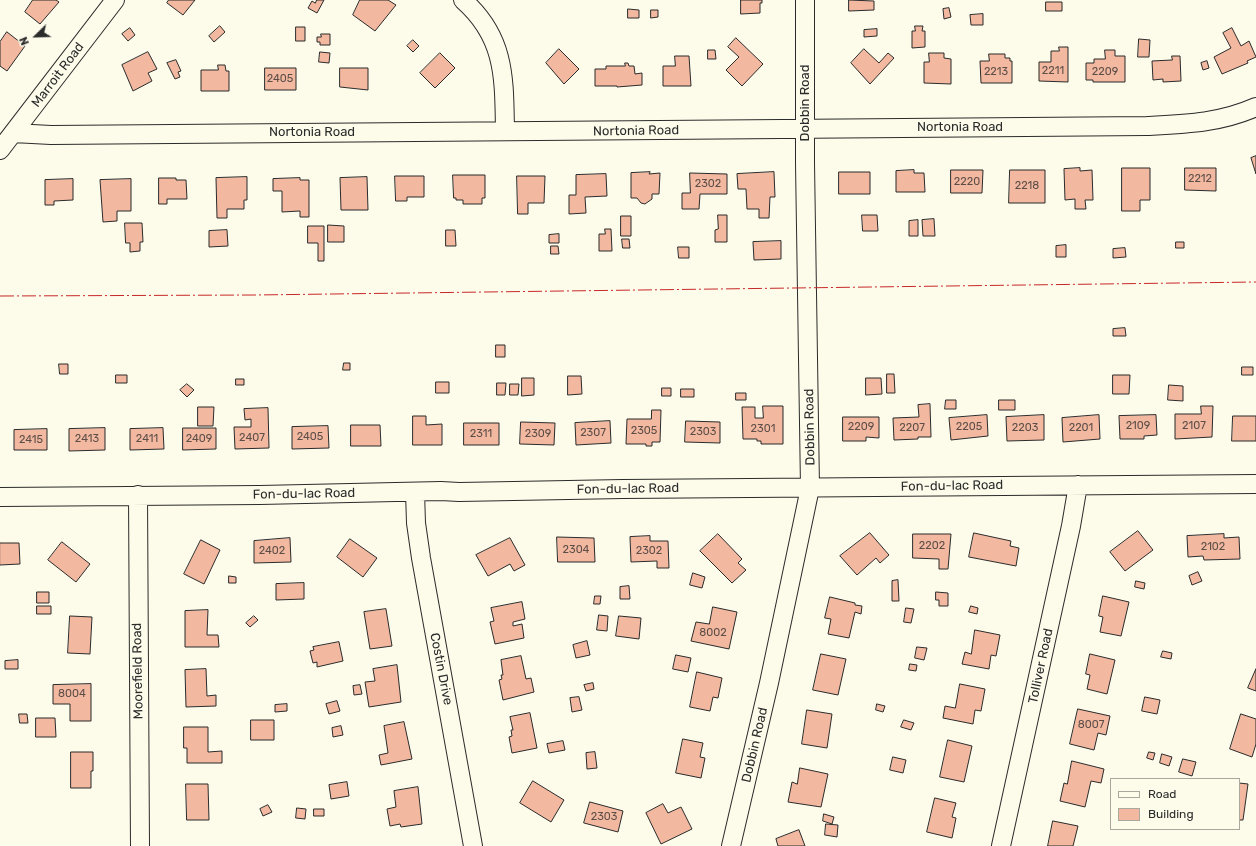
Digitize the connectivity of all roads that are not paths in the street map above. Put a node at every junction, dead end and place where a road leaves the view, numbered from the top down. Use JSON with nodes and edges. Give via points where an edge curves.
{"nodes":[{"id":1,"x":115,"y":0,"type":"edge"},
{"id":2,"x":463,"y":0,"type":"edge"},
{"id":3,"x":805,"y":0,"type":"edge"},
{"id":4,"x":1256,"y":106,"type":"edge"},
{"id":5,"x":805,"y":128,"type":"junction"},
{"id":6,"x":505,"y":131,"type":"junction"},
{"id":7,"x":12,"y":133,"type":"junction"},
{"id":8,"x":0,"y":150,"type":"edge"},
{"id":9,"x":1256,"y":484,"type":"edge"},
{"id":10,"x":1078,"y":485,"type":"junction"},
{"id":11,"x":810,"y":488,"type":"junction"},
{"id":12,"x":415,"y":492,"type":"junction"},
{"id":13,"x":138,"y":495,"type":"junction"},
{"id":14,"x":0,"y":497,"type":"edge"},
{"id":15,"x":140,"y":846,"type":"edge"},
{"id":16,"x":473,"y":846,"type":"edge"},
{"id":17,"x":731,"y":846,"type":"edge"},
{"id":18,"x":1001,"y":846,"type":"edge"}],
"edges":[{"from":1,"to":7,"type":"street","name":"Marroit Road"},
{"from":2,"to":6,"type":"street","via":[[481,19],[501,59]]},
{"from":3,"to":5,"type":"street","name":"Dobbin Road"},
{"from":4,"to":5,"type":"street","name":"Nortonia Road","via":[[1223,119],[1154,125]]},
{"from":5,"to":6,"type":"street","name":"Nortonia Road"},
{"from":5,"to":11,"type":"street","name":"Dobbin Road"},
{"from":6,"to":7,"type":"street","name":"Nortonia Road","via":[[51,135]]},
{"from":7,"to":8,"type":"street","name":"Marroit Road"},
{"from":9,"to":10,"type":"street","name":"Fon-du-lac Road"},
{"from":10,"to":11,"type":"street","name":"Fon-du-lac Road"},
{"from":10,"to":18,"type":"street","name":"Tolliver Road","via":[[1065,557]]},
{"from":11,"to":12,"type":"street","name":"Fon-du-lac Road"},
{"from":11,"to":17,"type":"street","name":"Dobbin Road"},
{"from":12,"to":13,"type":"street","name":"Fon-du-lac Road"},
{"from":12,"to":16,"type":"street","name":"Costin Drive","via":[[421,558]]},
{"from":13,"to":14,"type":"street","name":"Fon-du-lac Road"},
{"from":13,"to":15,"type":"street","name":"Moorefield Road"}]}
